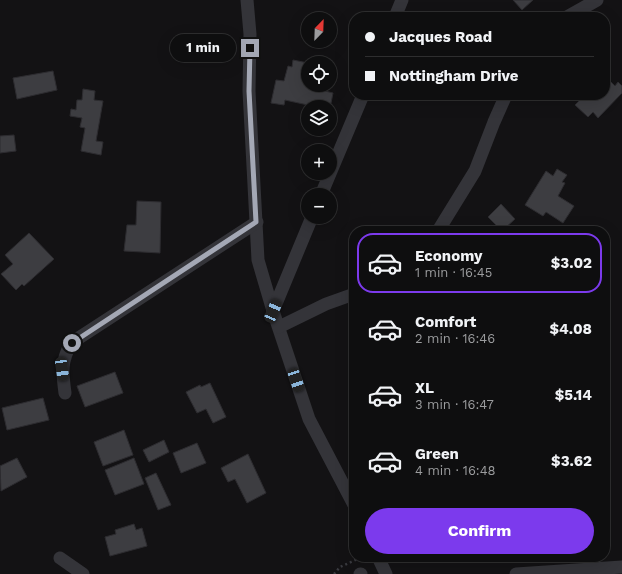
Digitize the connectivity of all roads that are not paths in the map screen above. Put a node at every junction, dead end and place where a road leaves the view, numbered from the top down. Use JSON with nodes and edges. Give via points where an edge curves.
{"nodes":[{"id":1,"x":247,"y":0,"type":"edge"},
{"id":2,"x":402,"y":0,"type":"edge"},
{"id":3,"x":597,"y":0,"type":"edge"},
{"id":4,"x":397,"y":12,"type":"edge"},
{"id":5,"x":576,"y":12,"type":"edge"},
{"id":6,"x":360,"y":100,"type":"edge"},
{"id":7,"x":504,"y":100,"type":"edge"},
{"id":8,"x":324,"y":188,"type":"edge"},
{"id":9,"x":256,"y":222,"type":"junction"},
{"id":10,"x":309,"y":224,"type":"edge"},
{"id":11,"x":441,"y":226,"type":"edge"},
{"id":12,"x":349,"y":296,"type":"edge"},
{"id":13,"x":273,"y":311,"type":"junction"},
{"id":14,"x":279,"y":328,"type":"junction"},
{"id":15,"x":65,"y":393,"type":"dead end"},
{"id":16,"x":349,"y":495,"type":"edge"},
{"id":17,"x":60,"y":558,"type":"dead end"},
{"id":18,"x":380,"y":562,"type":"edge"},
{"id":19,"x":622,"y":567,"type":"edge"},
{"id":20,"x":83,"y":574,"type":"edge"},
{"id":21,"x":386,"y":574,"type":"edge"},
{"id":22,"x":516,"y":574,"type":"edge"}],
"edges":[{"from":1,"to":9,"type":"street"},
{"from":2,"to":4,"type":"street"},
{"from":3,"to":5,"type":"street"},
{"from":6,"to":8,"type":"street"},
{"from":7,"to":11,"type":"street","via":[[475,171]]},
{"from":9,"to":13,"type":"street","via":[[258,260]]},
{"from":9,"to":15,"type":"street","via":[[72,343],[64,356],[62,369]]},
{"from":10,"to":13,"type":"street"},
{"from":12,"to":14,"type":"street","via":[[326,304]]},
{"from":13,"to":14,"type":"street"},
{"from":14,"to":16,"type":"street","via":[[310,418]]},
{"from":17,"to":20,"type":"street"},
{"from":18,"to":21,"type":"street"},
{"from":19,"to":22,"type":"street"}]}
